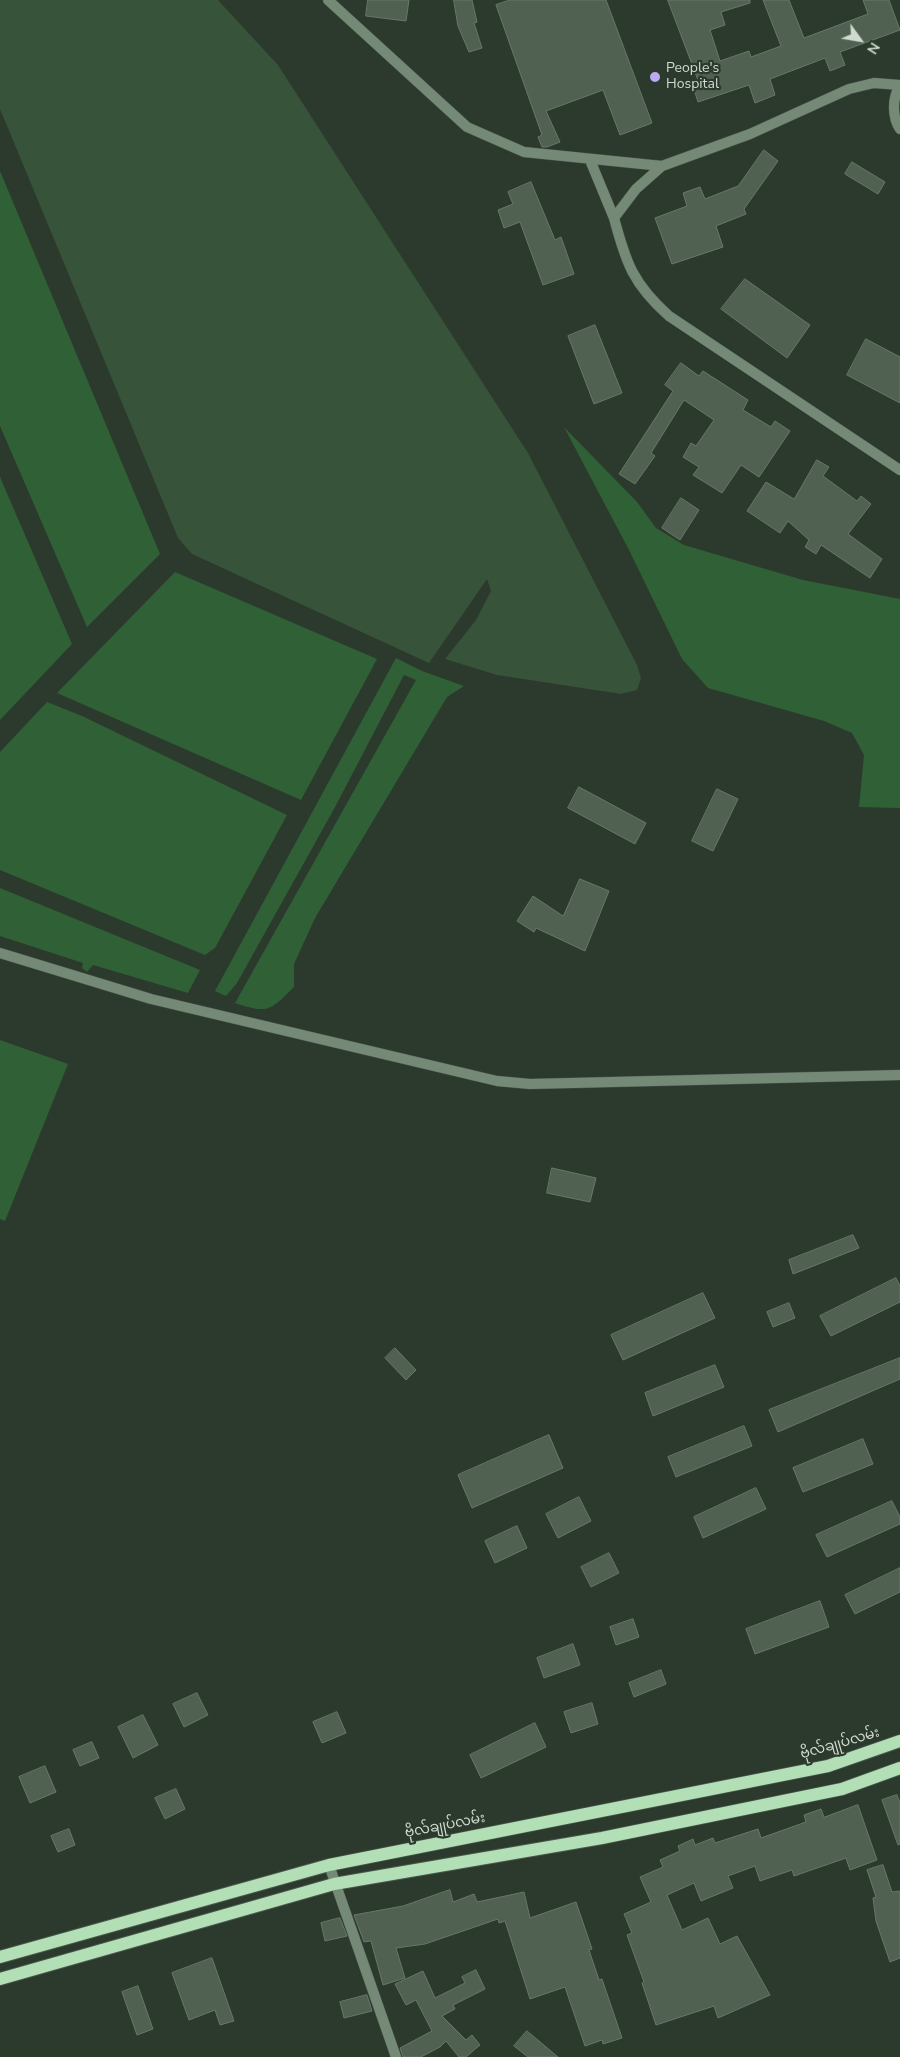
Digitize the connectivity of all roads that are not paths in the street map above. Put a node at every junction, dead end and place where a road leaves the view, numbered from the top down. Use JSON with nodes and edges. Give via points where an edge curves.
{"nodes":[{"id":1,"x":328,"y":0,"type":"edge"},
{"id":2,"x":900,"y":85,"type":"edge"},
{"id":3,"x":900,"y":130,"type":"edge"},
{"id":4,"x":590,"y":160,"type":"junction"},
{"id":5,"x":662,"y":166,"type":"junction"},
{"id":6,"x":614,"y":218,"type":"junction"},
{"id":7,"x":900,"y":470,"type":"edge"},
{"id":8,"x":0,"y":953,"type":"edge"},
{"id":9,"x":900,"y":1075,"type":"edge"},
{"id":10,"x":900,"y":1741,"type":"edge"},
{"id":11,"x":900,"y":1768,"type":"edge"},
{"id":12,"x":328,"y":1864,"type":"junction"},
{"id":13,"x":334,"y":1884,"type":"junction"},
{"id":14,"x":0,"y":1957,"type":"edge"},
{"id":15,"x":0,"y":1979,"type":"edge"},
{"id":16,"x":396,"y":2057,"type":"edge"}],
"edges":[{"from":1,"to":4,"type":"street","via":[[467,127],[524,152]]},
{"from":2,"to":3,"type":"street","via":[[894,112]]},
{"from":2,"to":5,"type":"street","via":[[874,83],[849,89],[750,134]]},
{"from":4,"to":5,"type":"street"},
{"from":4,"to":6,"type":"street"},
{"from":5,"to":6,"type":"street","via":[[636,189]]},
{"from":6,"to":7,"type":"street","via":[[635,280],[651,300],[670,316]]},
{"from":8,"to":9,"type":"street","via":[[150,999],[497,1081],[530,1084]]},
{"from":10,"to":12,"type":"main road","name":"ဗိုလ်ချုပ်လမ်း","via":[[828,1766]]},
{"from":11,"to":13,"type":"main road","via":[[842,1789],[602,1838]]},
{"from":12,"to":13,"type":"street"},
{"from":12,"to":14,"type":"main road","name":"ဗိုလ်ချုပ်လမ်း"},
{"from":13,"to":15,"type":"main road"},
{"from":13,"to":16,"type":"street"}]}
